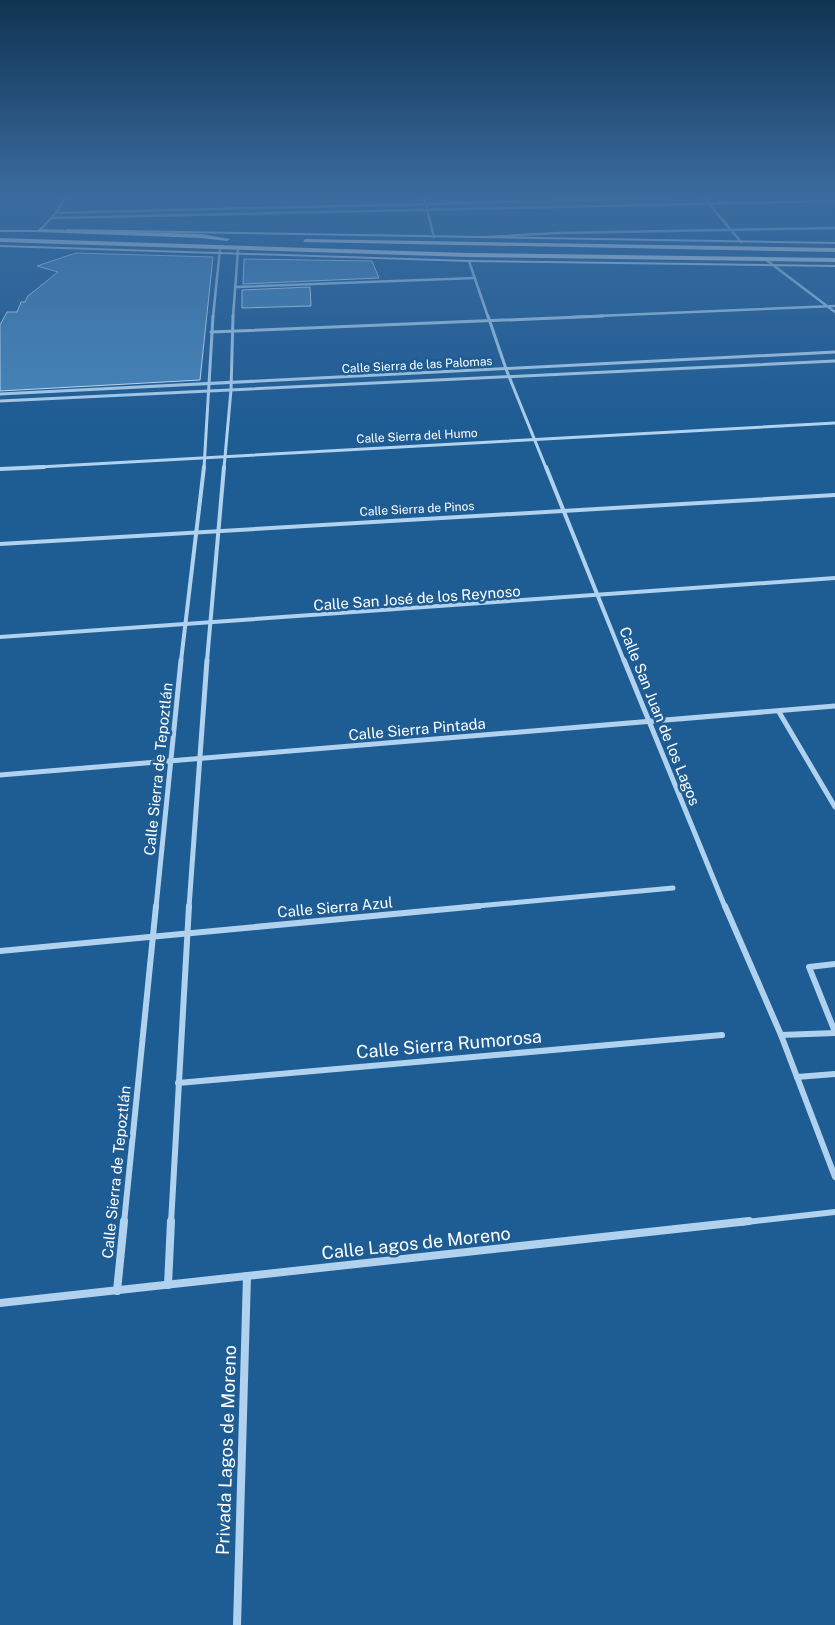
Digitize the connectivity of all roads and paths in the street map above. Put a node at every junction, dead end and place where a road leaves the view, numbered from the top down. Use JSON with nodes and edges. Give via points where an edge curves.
{"nodes":[{"id":1,"x":218,"y":274,"type":"edge"},
{"id":2,"x":237,"y":274,"type":"edge"},
{"id":3,"x":473,"y":274,"type":"edge"},
{"id":4,"x":785,"y":274,"type":"edge"},
{"id":5,"x":474,"y":278,"type":"junction"},
{"id":6,"x":236,"y":287,"type":"junction"},
{"id":7,"x":828,"y":306,"type":"junction"},
{"id":8,"x":835,"y":306,"type":"edge"},
{"id":9,"x":835,"y":312,"type":"edge"},
{"id":10,"x":489,"y":321,"type":"junction"},
{"id":11,"x":232,"y":331,"type":"junction"},
{"id":12,"x":211,"y":332,"type":"junction"},
{"id":13,"x":835,"y":352,"type":"edge"},
{"id":14,"x":835,"y":361,"type":"edge"},
{"id":15,"x":506,"y":369,"type":"junction"},
{"id":16,"x":510,"y":377,"type":"junction"},
{"id":17,"x":209,"y":383,"type":"junction"},
{"id":18,"x":231,"y":383,"type":"junction"},
{"id":19,"x":210,"y":390,"type":"junction"},
{"id":20,"x":231,"y":390,"type":"junction"},
{"id":21,"x":0,"y":394,"type":"edge"},
{"id":22,"x":0,"y":401,"type":"edge"},
{"id":23,"x":835,"y":423,"type":"edge"},
{"id":24,"x":535,"y":440,"type":"junction"},
{"id":25,"x":226,"y":457,"type":"junction"},
{"id":26,"x":206,"y":458,"type":"junction"},
{"id":27,"x":0,"y":469,"type":"edge"},
{"id":28,"x":835,"y":495,"type":"edge"},
{"id":29,"x":564,"y":511,"type":"junction"},
{"id":30,"x":220,"y":531,"type":"junction"},
{"id":31,"x":198,"y":532,"type":"junction"},
{"id":32,"x":0,"y":544,"type":"edge"},
{"id":33,"x":835,"y":578,"type":"edge"},
{"id":34,"x":598,"y":596,"type":"junction"},
{"id":35,"x":210,"y":624,"type":"junction"},
{"id":36,"x":185,"y":625,"type":"junction"},
{"id":37,"x":0,"y":637,"type":"edge"},
{"id":38,"x":835,"y":706,"type":"edge"},
{"id":39,"x":779,"y":712,"type":"junction"},
{"id":40,"x":649,"y":723,"type":"junction"},
{"id":41,"x":201,"y":760,"type":"junction"},
{"id":42,"x":172,"y":762,"type":"junction"},
{"id":43,"x":0,"y":775,"type":"edge"},
{"id":44,"x":835,"y":807,"type":"edge"},
{"id":45,"x":673,"y":888,"type":"dead end"},
{"id":46,"x":187,"y":933,"type":"junction"},
{"id":47,"x":153,"y":936,"type":"junction"},
{"id":48,"x":0,"y":951,"type":"edge"},
{"id":49,"x":835,"y":964,"type":"edge"},
{"id":50,"x":835,"y":1032,"type":"edge"},
{"id":51,"x":722,"y":1036,"type":"dead end"},
{"id":52,"x":782,"y":1036,"type":"junction"},
{"id":53,"x":835,"y":1074,"type":"edge"},
{"id":54,"x":797,"y":1077,"type":"junction"},
{"id":55,"x":178,"y":1083,"type":"junction"},
{"id":56,"x":835,"y":1177,"type":"edge"},
{"id":57,"x":835,"y":1212,"type":"edge"},
{"id":58,"x":247,"y":1276,"type":"junction"},
{"id":59,"x":168,"y":1285,"type":"junction"},
{"id":60,"x":117,"y":1291,"type":"junction"},
{"id":61,"x":0,"y":1304,"type":"edge"},
{"id":62,"x":236,"y":1625,"type":"edge"}],
"edges":[{"from":1,"to":12,"type":"street","name":"Calle Sierra de Tepoztlán"},
{"from":2,"to":6,"type":"street"},
{"from":3,"to":5,"type":"street","name":"Calle San Juan de los Lagos"},
{"from":4,"to":7,"type":"street"},
{"from":5,"to":6,"type":"street"},
{"from":5,"to":10,"type":"street","name":"Calle San Juan de los Lagos"},
{"from":6,"to":11,"type":"street"},
{"from":7,"to":8,"type":"street"},
{"from":7,"to":9,"type":"street"},
{"from":7,"to":10,"type":"street"},
{"from":10,"to":11,"type":"street"},
{"from":10,"to":15,"type":"street","name":"Calle San Juan de los Lagos"},
{"from":11,"to":12,"type":"street"},
{"from":11,"to":18,"type":"street"},
{"from":12,"to":17,"type":"street","name":"Calle Sierra de Tepoztlán"},
{"from":13,"to":15,"type":"street","name":"Calle Sierra de las Palomas"},
{"from":14,"to":16,"type":"street","name":"Calle Sierra de las Palomas"},
{"from":15,"to":16,"type":"street","name":"Calle San Juan de los Lagos"},
{"from":15,"to":18,"type":"street","name":"Calle Sierra de las Palomas"},
{"from":16,"to":20,"type":"street","name":"Calle Sierra de las Palomas"},
{"from":16,"to":24,"type":"street","name":"Calle San Juan de los Lagos"},
{"from":17,"to":18,"type":"street","name":"Calle Sierra de las Palomas"},
{"from":17,"to":19,"type":"street","name":"Calle Sierra de Tepoztlán"},
{"from":17,"to":21,"type":"street","name":"Calle Sierra de las Palomas"},
{"from":18,"to":20,"type":"street"},
{"from":19,"to":20,"type":"street","name":"Calle Sierra de las Palomas"},
{"from":19,"to":22,"type":"street","name":"Calle Sierra de las Palomas"},
{"from":19,"to":26,"type":"street","name":"Calle Sierra de Tepoztlán"},
{"from":20,"to":25,"type":"street"},
{"from":23,"to":24,"type":"street","name":"Calle Sierra del Humo"},
{"from":24,"to":25,"type":"street","name":"Calle Sierra del Humo"},
{"from":24,"to":29,"type":"street","name":"Calle San Juan de los Lagos"},
{"from":25,"to":26,"type":"street","name":"Calle Sierra del Humo"},
{"from":25,"to":30,"type":"street"},
{"from":26,"to":27,"type":"street","name":"Calle Sierra del Humo"},
{"from":26,"to":31,"type":"street","name":"Calle Sierra de Tepoztlán"},
{"from":28,"to":29,"type":"street","name":"Calle Sierra de Pinos"},
{"from":29,"to":30,"type":"street","name":"Calle Sierra de Pinos"},
{"from":29,"to":34,"type":"street","name":"Calle San Juan de los Lagos"},
{"from":30,"to":31,"type":"street","name":"Calle Sierra de Pinos"},
{"from":30,"to":35,"type":"street"},
{"from":31,"to":32,"type":"street","name":"Calle Sierra de Pinos"},
{"from":31,"to":36,"type":"street","name":"Calle Sierra de Tepoztlán"},
{"from":33,"to":34,"type":"street","name":"Calle San José de los Reynoso"},
{"from":34,"to":35,"type":"street","name":"Calle San José de los Reynoso"},
{"from":34,"to":40,"type":"street","name":"Calle San Juan de los Lagos"},
{"from":35,"to":36,"type":"street","name":"Calle San José de los Reynoso"},
{"from":35,"to":41,"type":"street"},
{"from":36,"to":37,"type":"street","name":"Calle San José de los Reynoso"},
{"from":36,"to":42,"type":"street","name":"Calle Sierra de Tepoztlán"},
{"from":38,"to":39,"type":"street","name":"Calle Sierra Pintada"},
{"from":39,"to":40,"type":"street","name":"Calle Sierra Pintada"},
{"from":39,"to":44,"type":"street"},
{"from":40,"to":41,"type":"street","name":"Calle Sierra Pintada"},
{"from":40,"to":52,"type":"street","name":"Calle San Juan de los Lagos"},
{"from":41,"to":42,"type":"street","name":"Calle Sierra Pintada"},
{"from":41,"to":46,"type":"street"},
{"from":42,"to":43,"type":"street","name":"Calle Sierra Pintada"},
{"from":42,"to":47,"type":"street","name":"Calle Sierra de Tepoztlán"},
{"from":45,"to":46,"type":"street","name":"Calle Sierra Azul"},
{"from":46,"to":47,"type":"street","name":"Calle Sierra Azul"},
{"from":46,"to":55,"type":"street"},
{"from":47,"to":48,"type":"street","name":"Calle Sierra Azul"},
{"from":47,"to":60,"type":"street","name":"Calle Sierra de Tepoztlán"},
{"from":49,"to":50,"type":"street","via":[[809,967]]},
{"from":50,"to":52,"type":"street"},
{"from":51,"to":55,"type":"street","name":"Calle Sierra Rumorosa"},
{"from":52,"to":54,"type":"street","name":"Calle San Juan de los Lagos"},
{"from":53,"to":54,"type":"street"},
{"from":54,"to":56,"type":"street","name":"Calle San Juan de los Lagos"},
{"from":55,"to":59,"type":"street"},
{"from":57,"to":58,"type":"street","name":"Calle Lagos de Moreno"},
{"from":58,"to":59,"type":"street","name":"Calle Lagos de Moreno"},
{"from":58,"to":62,"type":"street","name":"Privada Lagos de Moreno"},
{"from":59,"to":60,"type":"street","name":"Calle Lagos de Moreno"},
{"from":60,"to":61,"type":"street","name":"Calle Lagos de Moreno"}]}
